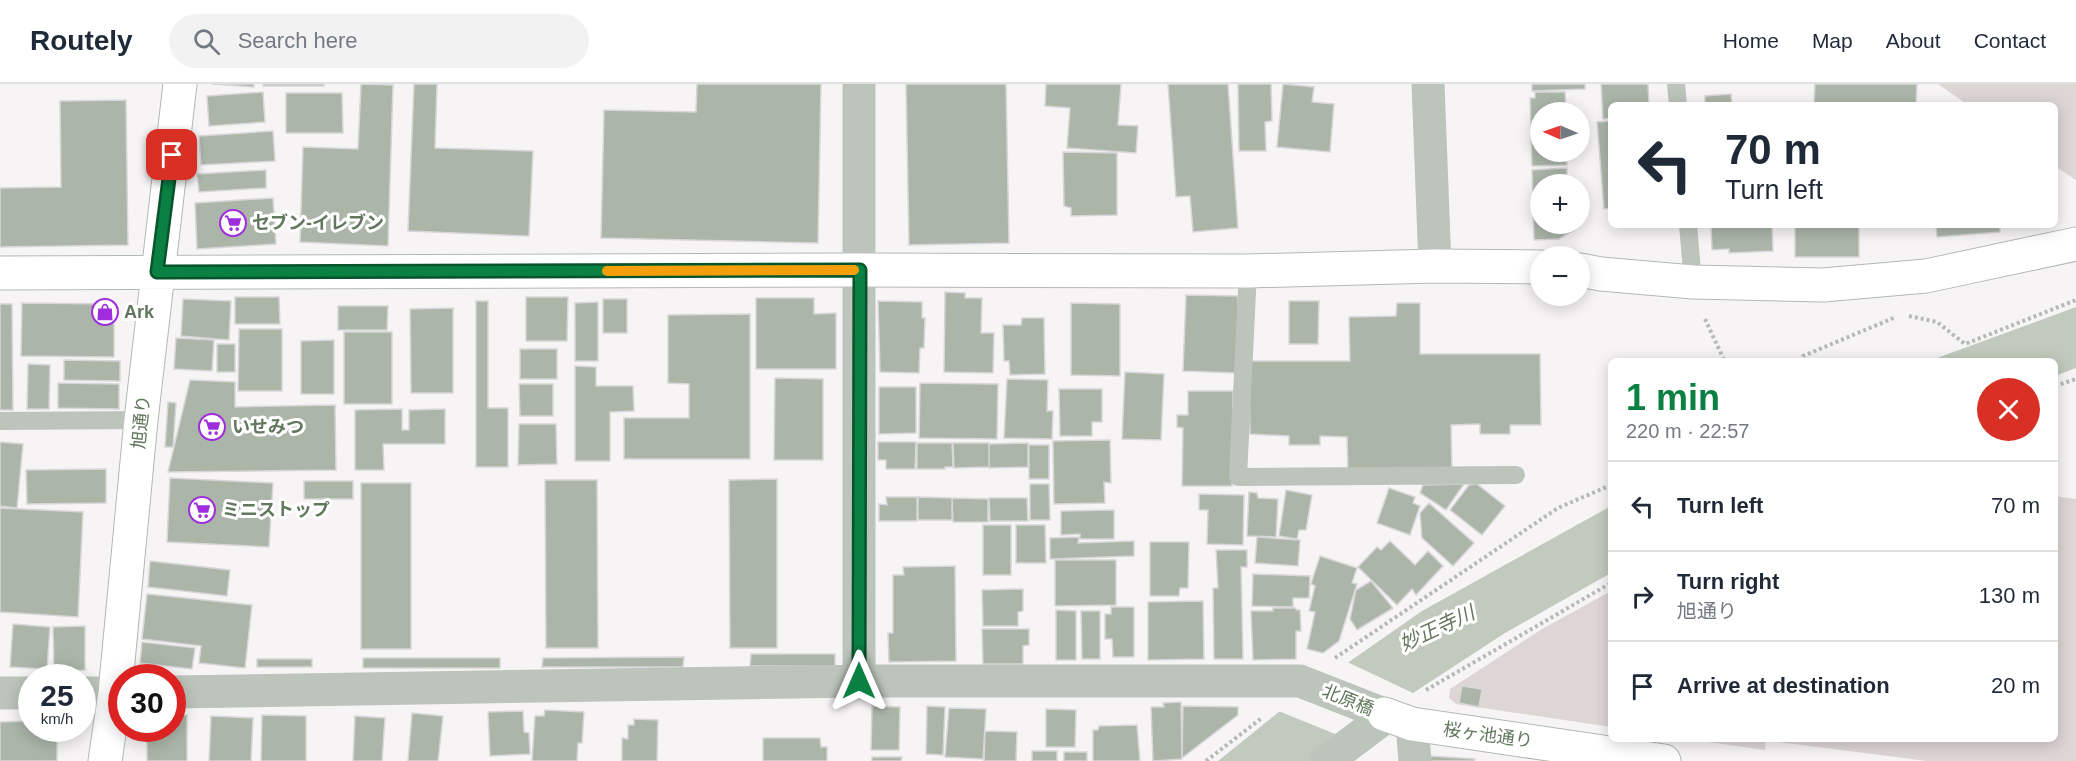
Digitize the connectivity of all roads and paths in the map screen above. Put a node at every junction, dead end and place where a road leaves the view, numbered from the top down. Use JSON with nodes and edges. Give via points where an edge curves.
{"nodes":[{"id":1,"x":180,"y":84,"type":"edge"},
{"id":2,"x":859,"y":84,"type":"edge"},
{"id":3,"x":1428,"y":84,"type":"edge"},
{"id":4,"x":1676,"y":84,"type":"edge"},
{"id":5,"x":1678,"y":102,"type":"edge"},
{"id":6,"x":1688,"y":228,"type":"edge"},
{"id":7,"x":2076,"y":244,"type":"edge"},
{"id":8,"x":1435,"y":266,"type":"junction"},
{"id":9,"x":1530,"y":267,"type":"edge"},
{"id":10,"x":860,"y":270,"type":"junction"},
{"id":11,"x":1248,"y":271,"type":"junction"},
{"id":12,"x":157,"y":272,"type":"junction"},
{"id":13,"x":1590,"y":272,"type":"edge"},
{"id":14,"x":0,"y":273,"type":"edge"},
{"id":15,"x":1694,"y":282,"type":"junction"},
{"id":16,"x":2076,"y":300,"type":"edge"},
{"id":17,"x":1723,"y":358,"type":"edge"},
{"id":18,"x":1802,"y":358,"type":"edge"},
{"id":19,"x":2076,"y":379,"type":"edge"},
{"id":20,"x":2058,"y":385,"type":"edge"},
{"id":21,"x":141,"y":420,"type":"junction"},
{"id":22,"x":0,"y":421,"type":"edge"},
{"id":23,"x":1516,"y":475,"type":"dead end"},
{"id":24,"x":1608,"y":486,"type":"edge"},
{"id":25,"x":1608,"y":585,"type":"edge"},
{"id":26,"x":120,"y":664,"type":"edge"},
{"id":27,"x":859,"y":681,"type":"junction"},
{"id":28,"x":1306,"y":683,"type":"junction"},
{"id":29,"x":186,"y":692,"type":"edge"},
{"id":30,"x":0,"y":693,"type":"edge"},
{"id":31,"x":18,"y":693,"type":"edge"},
{"id":32,"x":1395,"y":718,"type":"junction"},
{"id":33,"x":109,"y":742,"type":"edge"},
{"id":34,"x":105,"y":761,"type":"edge"},
{"id":35,"x":1206,"y":761,"type":"edge"},
{"id":36,"x":1326,"y":761,"type":"edge"},
{"id":37,"x":1415,"y":761,"type":"edge"},
{"id":38,"x":1664,"y":761,"type":"edge"}],
"edges":[{"from":1,"to":12,"type":"street","name":"旭通り"},
{"from":2,"to":10,"type":"street"},
{"from":3,"to":8,"type":"street"},
{"from":4,"to":5,"type":"lane"},
{"from":6,"to":15,"type":"lane"},
{"from":7,"to":15,"type":"street","via":[[1926,276],[1868,282]]},
{"from":8,"to":9,"type":"street"},
{"from":8,"to":11,"type":"street"},
{"from":10,"to":11,"type":"street"},
{"from":10,"to":12,"type":"street"},
{"from":10,"to":27,"type":"street"},
{"from":11,"to":23,"type":"lane","via":[[1238,477]]},
{"from":12,"to":14,"type":"street"},
{"from":12,"to":21,"type":"street","name":"旭通り"},
{"from":13,"to":15,"type":"street"},
{"from":15,"to":17,"type":"path","via":[[1696,300]]},
{"from":16,"to":18,"type":"path","via":[[1965,344],[1937,322],[1912,315],[1893,317]]},
{"from":19,"to":20,"type":"path"},
{"from":21,"to":22,"type":"lane"},
{"from":21,"to":26,"type":"street","name":"旭通り"},
{"from":24,"to":28,"type":"path","via":[[1558,508]]},
{"from":25,"to":32,"type":"path","via":[[1419,694]]},
{"from":27,"to":28,"type":"street"},
{"from":27,"to":29,"type":"street"},
{"from":28,"to":32,"type":"street","name":"北原橋"},
{"from":28,"to":35,"type":"path"},
{"from":30,"to":31,"type":"street"},
{"from":32,"to":36,"type":"street"},
{"from":32,"to":37,"type":"street"},
{"from":32,"to":38,"type":"street","name":"桜ヶ池通り"},
{"from":33,"to":34,"type":"street","name":"旭通り"}]}
